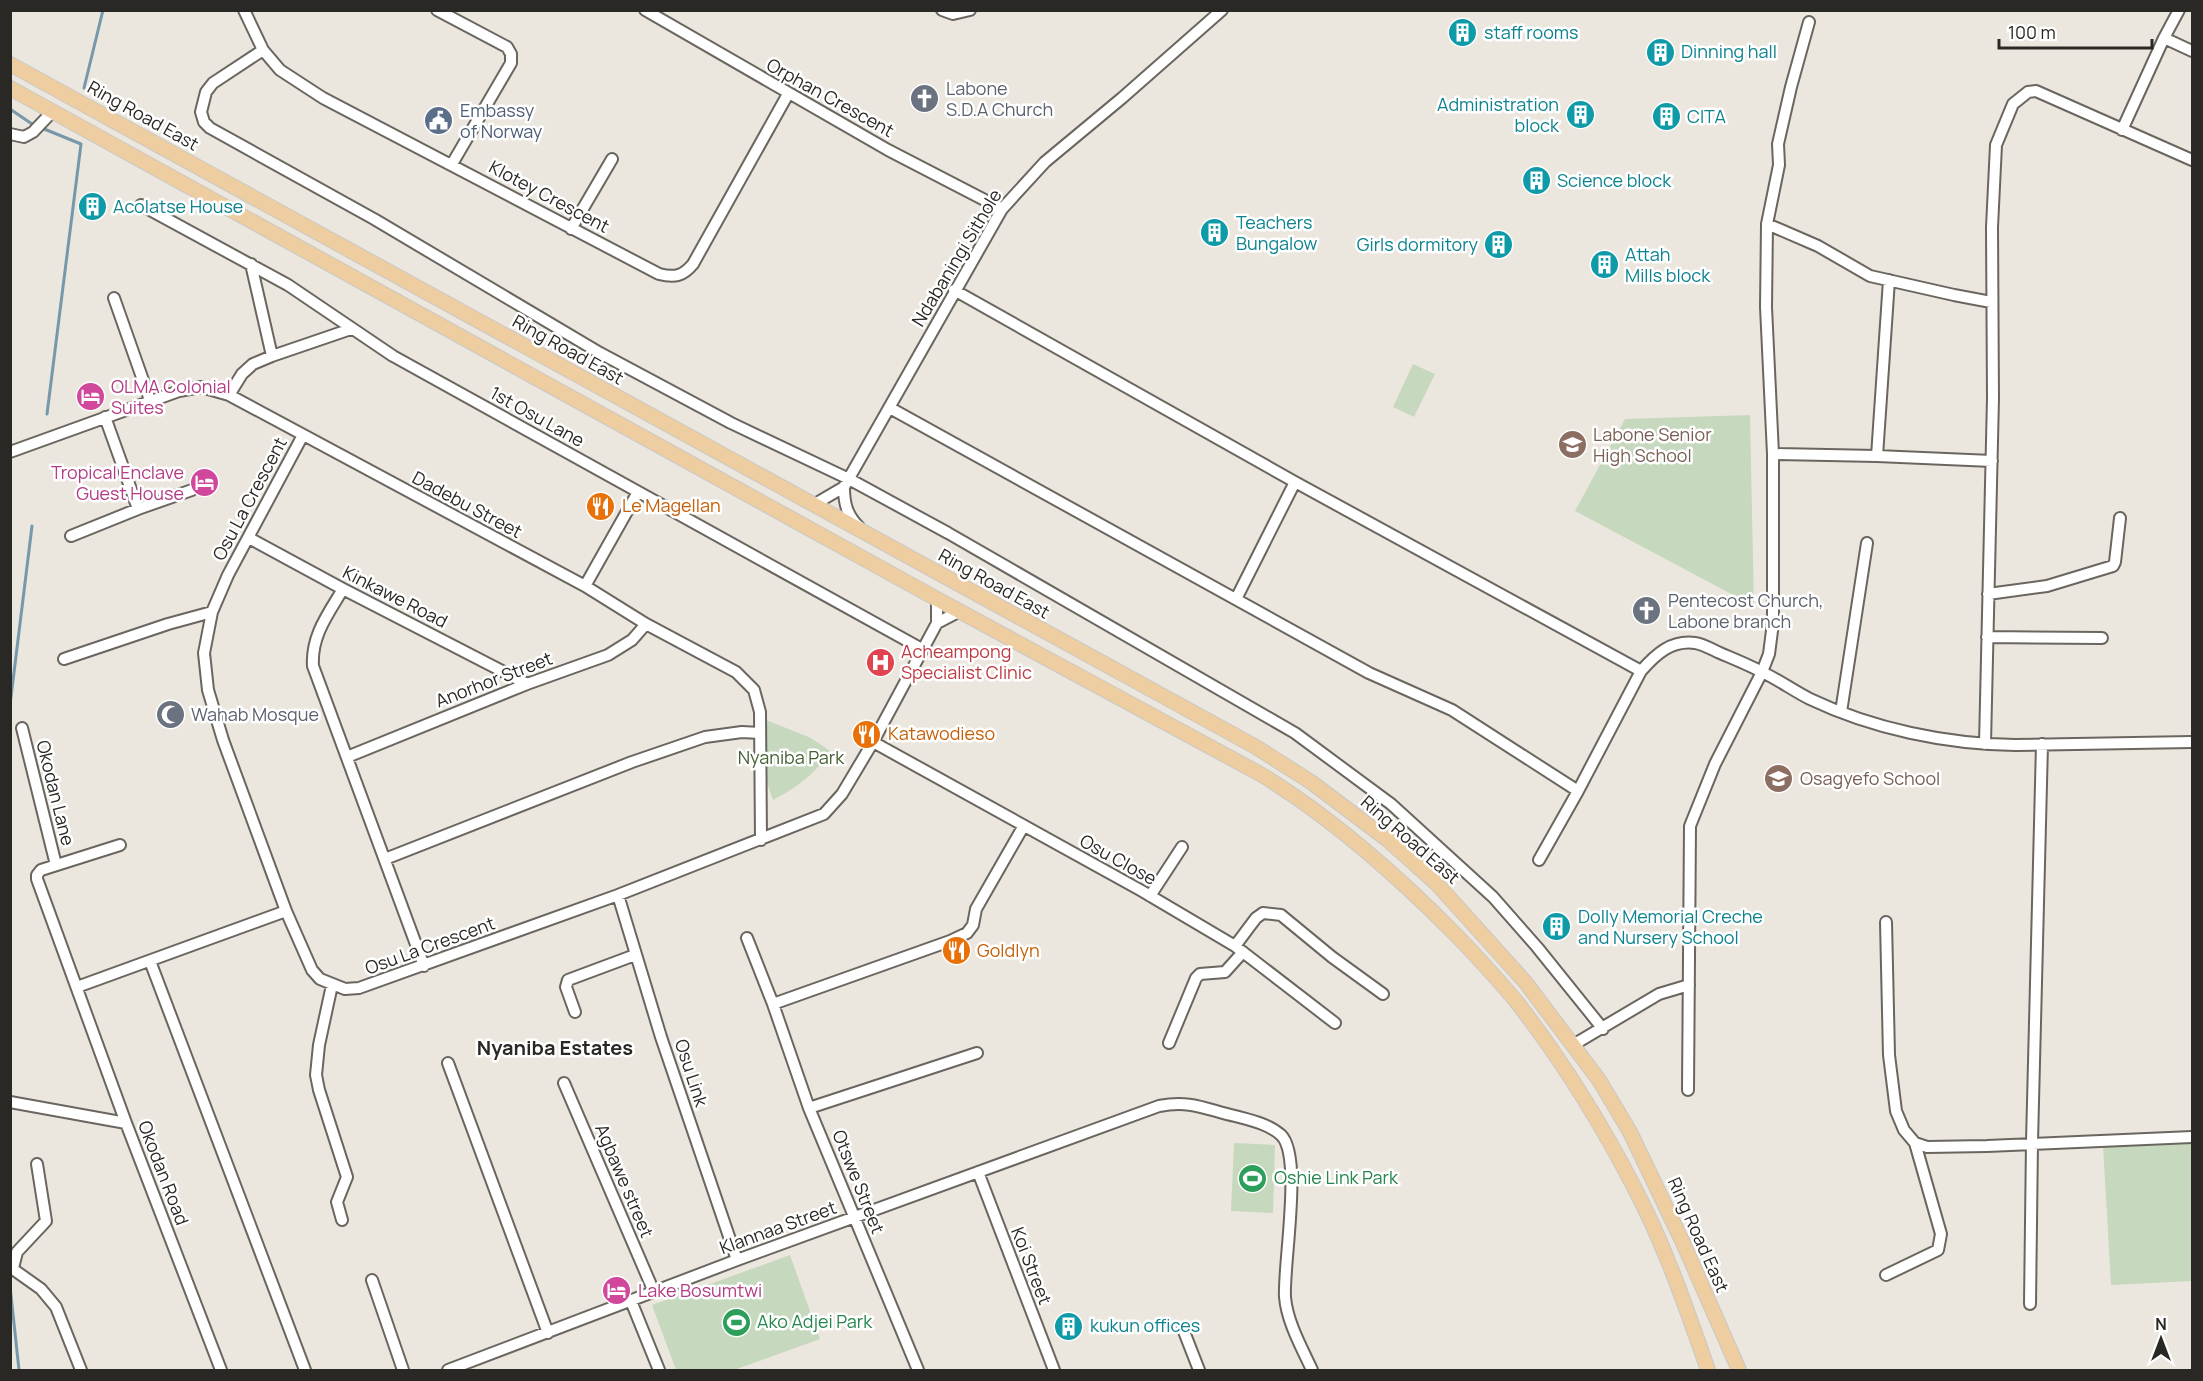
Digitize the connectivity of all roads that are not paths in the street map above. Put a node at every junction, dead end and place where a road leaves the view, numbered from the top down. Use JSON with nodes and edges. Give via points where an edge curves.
{"nodes":[{"id":1,"x":244,"y":10,"type":"edge"},
{"id":2,"x":437,"y":10,"type":"edge"},
{"id":3,"x":645,"y":10,"type":"edge"},
{"id":4,"x":942,"y":10,"type":"edge"},
{"id":5,"x":970,"y":10,"type":"edge"},
{"id":6,"x":1222,"y":10,"type":"edge"},
{"id":7,"x":2179,"y":10,"type":"edge"},
{"id":8,"x":1809,"y":22,"type":"dead end"},
{"id":9,"x":2164,"y":38,"type":"junction"},
{"id":10,"x":263,"y":50,"type":"junction"},
{"id":11,"x":2193,"y":51,"type":"edge"},
{"id":12,"x":10,"y":64,"type":"edge"},
{"id":13,"x":10,"y":88,"type":"edge"},
{"id":14,"x":788,"y":94,"type":"junction"},
{"id":15,"x":52,"y":112,"type":"junction"},
{"id":16,"x":2122,"y":130,"type":"junction"},
{"id":17,"x":10,"y":134,"type":"edge"},
{"id":18,"x":612,"y":159,"type":"dead end"},
{"id":19,"x":2193,"y":160,"type":"edge"},
{"id":20,"x":452,"y":164,"type":"junction"},
{"id":21,"x":254,"y":199,"type":"junction"},
{"id":22,"x":141,"y":205,"type":"dead end"},
{"id":23,"x":1002,"y":209,"type":"junction"},
{"id":24,"x":243,"y":218,"type":"junction"},
{"id":25,"x":1767,"y":224,"type":"junction"},
{"id":26,"x":571,"y":229,"type":"junction"},
{"id":27,"x":251,"y":264,"type":"junction"},
{"id":28,"x":1889,"y":280,"type":"junction"},
{"id":29,"x":954,"y":290,"type":"junction"},
{"id":30,"x":114,"y":298,"type":"dead end"},
{"id":31,"x":1991,"y":302,"type":"junction"},
{"id":32,"x":351,"y":329,"type":"junction"},
{"id":33,"x":273,"y":356,"type":"junction"},
{"id":34,"x":229,"y":395,"type":"junction"},
{"id":35,"x":150,"y":400,"type":"junction"},
{"id":36,"x":890,"y":408,"type":"junction"},
{"id":37,"x":105,"y":417,"type":"junction"},
{"id":38,"x":303,"y":435,"type":"junction"},
{"id":39,"x":10,"y":452,"type":"edge"},
{"id":40,"x":1773,"y":454,"type":"junction"},
{"id":41,"x":1877,"y":456,"type":"junction"},
{"id":42,"x":1992,"y":460,"type":"junction"},
{"id":43,"x":1295,"y":482,"type":"junction"},
{"id":44,"x":846,"y":483,"type":"junction"},
{"id":45,"x":192,"y":490,"type":"dead end"},
{"id":46,"x":638,"y":492,"type":"junction"},
{"id":47,"x":815,"y":504,"type":"junction"},
{"id":48,"x":138,"y":509,"type":"junction"},
{"id":49,"x":2120,"y":518,"type":"dead end"},
{"id":50,"x":860,"y":529,"type":"junction"},
{"id":51,"x":71,"y":536,"type":"dead end"},
{"id":52,"x":249,"y":538,"type":"junction"},
{"id":53,"x":1867,"y":543,"type":"dead end"},
{"id":54,"x":585,"y":586,"type":"junction"},
{"id":55,"x":343,"y":589,"type":"junction"},
{"id":56,"x":1988,"y":594,"type":"junction"},
{"id":57,"x":937,"y":599,"type":"junction"},
{"id":58,"x":1236,"y":599,"type":"junction"},
{"id":59,"x":960,"y":611,"type":"junction"},
{"id":60,"x":212,"y":612,"type":"junction"},
{"id":61,"x":937,"y":623,"type":"junction"},
{"id":62,"x":646,"y":624,"type":"junction"},
{"id":63,"x":1987,"y":636,"type":"junction"},
{"id":64,"x":2102,"y":638,"type":"dead end"},
{"id":65,"x":922,"y":649,"type":"junction"},
{"id":66,"x":64,"y":659,"type":"dead end"},
{"id":67,"x":1641,"y":671,"type":"junction"},
{"id":68,"x":1762,"y":672,"type":"junction"},
{"id":69,"x":527,"y":684,"type":"junction"},
{"id":70,"x":1841,"y":712,"type":"junction"},
{"id":71,"x":22,"y":728,"type":"dead end"},
{"id":72,"x":760,"y":733,"type":"junction"},
{"id":73,"x":873,"y":742,"type":"junction"},
{"id":74,"x":2193,"y":742,"type":"edge"},
{"id":75,"x":1985,"y":744,"type":"junction"},
{"id":76,"x":2042,"y":744,"type":"junction"},
{"id":77,"x":347,"y":757,"type":"junction"},
{"id":78,"x":1578,"y":791,"type":"junction"},
{"id":79,"x":1023,"y":827,"type":"junction"},
{"id":80,"x":761,"y":840,"type":"junction"},
{"id":81,"x":120,"y":845,"type":"dead end"},
{"id":82,"x":1182,"y":847,"type":"dead end"},
{"id":83,"x":385,"y":859,"type":"junction"},
{"id":84,"x":1539,"y":860,"type":"dead end"},
{"id":85,"x":56,"y":865,"type":"junction"},
{"id":86,"x":618,"y":895,"type":"junction"},
{"id":87,"x":1150,"y":896,"type":"junction"},
{"id":88,"x":1459,"y":908,"type":"junction"},
{"id":89,"x":286,"y":911,"type":"junction"},
{"id":90,"x":1886,"y":922,"type":"dead end"},
{"id":91,"x":1444,"y":923,"type":"junction"},
{"id":92,"x":747,"y":938,"type":"dead end"},
{"id":93,"x":1239,"y":949,"type":"junction"},
{"id":94,"x":635,"y":955,"type":"junction"},
{"id":95,"x":150,"y":961,"type":"junction"},
{"id":96,"x":424,"y":966,"type":"junction"},
{"id":97,"x":332,"y":985,"type":"junction"},
{"id":98,"x":1689,"y":985,"type":"junction"},
{"id":99,"x":77,"y":987,"type":"junction"},
{"id":100,"x":1383,"y":994,"type":"dead end"},
{"id":101,"x":773,"y":1004,"type":"junction"},
{"id":102,"x":575,"y":1012,"type":"dead end"},
{"id":103,"x":1335,"y":1023,"type":"dead end"},
{"id":104,"x":1603,"y":1029,"type":"junction"},
{"id":105,"x":1169,"y":1043,"type":"dead end"},
{"id":106,"x":1573,"y":1046,"type":"junction"},
{"id":107,"x":977,"y":1053,"type":"dead end"},
{"id":108,"x":448,"y":1063,"type":"dead end"},
{"id":109,"x":564,"y":1083,"type":"dead end"},
{"id":110,"x":1688,"y":1090,"type":"dead end"},
{"id":111,"x":10,"y":1102,"type":"edge"},
{"id":112,"x":809,"y":1108,"type":"junction"},
{"id":113,"x":126,"y":1123,"type":"junction"},
{"id":114,"x":2193,"y":1137,"type":"edge"},
{"id":115,"x":2032,"y":1142,"type":"junction"},
{"id":116,"x":1915,"y":1143,"type":"junction"},
{"id":117,"x":38,"y":1164,"type":"dead end"},
{"id":118,"x":978,"y":1172,"type":"junction"},
{"id":119,"x":855,"y":1218,"type":"junction"},
{"id":120,"x":342,"y":1220,"type":"dead end"},
{"id":121,"x":737,"y":1260,"type":"junction"},
{"id":122,"x":12,"y":1268,"type":"edge"},
{"id":123,"x":1886,"y":1275,"type":"dead end"},
{"id":124,"x":372,"y":1280,"type":"dead end"},
{"id":125,"x":654,"y":1293,"type":"junction"},
{"id":126,"x":632,"y":1301,"type":"junction"},
{"id":127,"x":2030,"y":1304,"type":"dead end"},
{"id":128,"x":1183,"y":1329,"type":"dead end"},
{"id":129,"x":548,"y":1333,"type":"junction"},
{"id":130,"x":81,"y":1371,"type":"edge"},
{"id":131,"x":221,"y":1371,"type":"edge"},
{"id":132,"x":305,"y":1371,"type":"edge"},
{"id":133,"x":403,"y":1371,"type":"edge"},
{"id":134,"x":448,"y":1371,"type":"edge"},
{"id":135,"x":658,"y":1371,"type":"edge"},
{"id":136,"x":918,"y":1371,"type":"edge"},
{"id":137,"x":1054,"y":1371,"type":"edge"},
{"id":138,"x":1199,"y":1371,"type":"edge"},
{"id":139,"x":1311,"y":1371,"type":"edge"},
{"id":140,"x":1708,"y":1371,"type":"edge"},
{"id":141,"x":1739,"y":1371,"type":"edge"}],
"edges":[{"from":1,"to":10,"type":"street","name":"Klotey Crescent"},
{"from":2,"to":20,"type":"street","via":[[507,47],[511,54],[511,63]]},
{"from":3,"to":14,"type":"street","name":"Orphan Crescent"},
{"from":4,"to":5,"type":"street","via":[[953,14]]},
{"from":6,"to":23,"type":"street","name":"Ndabaningi Sithole","via":[[1046,162]]},
{"from":7,"to":9,"type":"street"},
{"from":8,"to":25,"type":"street","via":[[1778,144],[1779,165]]},
{"from":9,"to":11,"type":"street"},
{"from":9,"to":16,"type":"street"},
{"from":10,"to":20,"type":"street","name":"Klotey Crescent","via":[[280,70],[323,98]]},
{"from":10,"to":44,"type":"street","via":[[213,83],[206,92],[201,112],[210,128],[374,219],[600,353]]},
{"from":12,"to":21,"type":"main road","name":"Ring Road East"},
{"from":13,"to":15,"type":"main road","name":"Ring Road East"},
{"from":14,"to":23,"type":"street","name":"Orphan Crescent"},
{"from":14,"to":26,"type":"street","name":"Klotey Crescent","via":[[686,272],[670,277],[659,274]]},
{"from":15,"to":17,"type":"street","via":[[24,137]]},
{"from":15,"to":24,"type":"main road","name":"Ring Road East"},
{"from":16,"to":19,"type":"street"},
{"from":16,"to":31,"type":"street","via":[[2036,91],[2028,92],[2013,104],[1996,145]]},
{"from":18,"to":26,"type":"street"},
{"from":20,"to":26,"type":"street","name":"Klotey Crescent"},
{"from":21,"to":24,"type":"main road"},
{"from":21,"to":47,"type":"main road","name":"Ring Road East"},
{"from":22,"to":27,"type":"street","name":"1st Osu Lane"},
{"from":23,"to":29,"type":"street","name":"Ndabaningi Sithole"},
{"from":24,"to":57,"type":"main road","name":"Ring Road East"},
{"from":25,"to":28,"type":"street","via":[[1818,246],[1870,276]]},
{"from":25,"to":40,"type":"street","via":[[1766,307]]},
{"from":27,"to":32,"type":"street","name":"1st Osu Lane","via":[[322,306]]},
{"from":27,"to":33,"type":"street"},
{"from":28,"to":31,"type":"street"},
{"from":28,"to":41,"type":"street"},
{"from":29,"to":36,"type":"street","name":"Ndabaningi Sithole"},
{"from":29,"to":43,"type":"street"},
{"from":30,"to":35,"type":"street"},
{"from":31,"to":42,"type":"street"},
{"from":32,"to":33,"type":"street"},
{"from":32,"to":46,"type":"street","name":"1st Osu Lane"},
{"from":33,"to":34,"type":"street","via":[[253,364]]},
{"from":34,"to":35,"type":"street","name":"Dadebu Street","via":[[201,387]]},
{"from":34,"to":38,"type":"street","name":"Dadebu Street"},
{"from":35,"to":37,"type":"street","name":"Dadebu Street"},
{"from":36,"to":44,"type":"street","name":"Ndabaningi Sithole"},
{"from":36,"to":58,"type":"street"},
{"from":37,"to":39,"type":"street","name":"Dadebu Street"},
{"from":37,"to":48,"type":"street"},
{"from":38,"to":52,"type":"street","name":"Osu La Crescent"},
{"from":38,"to":54,"type":"street","name":"Dadebu Street"},
{"from":40,"to":41,"type":"street"},
{"from":40,"to":68,"type":"street","via":[[1773,623]]},
{"from":41,"to":42,"type":"street"},
{"from":42,"to":56,"type":"street"},
{"from":43,"to":58,"type":"street"},
{"from":43,"to":67,"type":"street"},
{"from":44,"to":47,"type":"street","name":"Ndabaningi Sithole"},
{"from":44,"to":50,"type":"street","via":[[847,512]]},
{"from":44,"to":104,"type":"street","via":[[948,533],[1295,733],[1391,804],[1493,897]]},
{"from":45,"to":48,"type":"street"},
{"from":46,"to":54,"type":"street"},
{"from":46,"to":65,"type":"street","name":"1st Osu Lane"},
{"from":47,"to":50,"type":"main road","name":"Ring Road East"},
{"from":48,"to":51,"type":"street"},
{"from":49,"to":56,"type":"street","via":[[2113,566],[2047,586]]},
{"from":50,"to":88,"type":"main road","name":"Ring Road East","via":[[1215,724],[1311,782],[1388,840]]},
{"from":52,"to":55,"type":"street","name":"Kinkawe Road"},
{"from":52,"to":60,"type":"street","name":"Osu La Crescent"},
{"from":53,"to":70,"type":"street"},
{"from":54,"to":62,"type":"street","name":"Dadebu Street"},
{"from":55,"to":69,"type":"street","name":"Kinkawe Road"},
{"from":55,"to":77,"type":"street","via":[[321,626],[312,655]]},
{"from":56,"to":63,"type":"street"},
{"from":57,"to":59,"type":"main road","name":"Ring Road East"},
{"from":57,"to":61,"type":"street","name":"Osu La Crescent"},
{"from":58,"to":78,"type":"street","via":[[1369,673],[1452,710]]},
{"from":59,"to":61,"type":"street"},
{"from":59,"to":91,"type":"main road","name":"Ring Road East","via":[[1287,790],[1359,845]]},
{"from":60,"to":66,"type":"street"},
{"from":60,"to":89,"type":"street","name":"Osu La Crescent","via":[[204,653],[208,690]]},
{"from":61,"to":65,"type":"street","name":"Osu La Crescent"},
{"from":62,"to":69,"type":"street","name":"Anorhor Street","via":[[632,640],[608,655]]},
{"from":62,"to":72,"type":"street","name":"Dadebu Street","via":[[736,672],[754,690]]},
{"from":63,"to":64,"type":"street"},
{"from":63,"to":75,"type":"street"},
{"from":65,"to":73,"type":"street","name":"Osu La Crescent"},
{"from":67,"to":68,"type":"street","via":[[1664,648],[1697,643]]},
{"from":67,"to":78,"type":"street"},
{"from":68,"to":70,"type":"street"},
{"from":68,"to":98,"type":"street","via":[[1715,764],[1690,826]]},
{"from":69,"to":77,"type":"street","name":"Anorhor Street"},
{"from":70,"to":75,"type":"street","via":[[1938,738]]},
{"from":71,"to":85,"type":"street","name":"Okodan Lane"},
{"from":72,"to":80,"type":"street","name":"Dadebu Street"},
{"from":72,"to":83,"type":"street","via":[[705,736]]},
{"from":73,"to":79,"type":"street","name":"Osu Close"},
{"from":73,"to":80,"type":"street","name":"Osu La Crescent","via":[[842,794],[824,814]]},
{"from":74,"to":76,"type":"street"},
{"from":75,"to":76,"type":"street"},
{"from":76,"to":115,"type":"street"},
{"from":77,"to":83,"type":"street"},
{"from":78,"to":84,"type":"street"},
{"from":79,"to":87,"type":"street","name":"Osu Close"},
{"from":79,"to":101,"type":"street","via":[[966,933]]},
{"from":80,"to":86,"type":"street","name":"Osu La Crescent"},
{"from":81,"to":85,"type":"street","name":"Okodan Road"},
{"from":82,"to":87,"type":"street"},
{"from":83,"to":96,"type":"street"},
{"from":85,"to":99,"type":"street","name":"Okodan Road","via":[[41,870],[37,879]]},
{"from":86,"to":94,"type":"street","name":"Osu Link"},
{"from":86,"to":96,"type":"street","name":"Osu La Crescent"},
{"from":87,"to":93,"type":"street","name":"Osu Close"},
{"from":88,"to":91,"type":"main road"},
{"from":88,"to":106,"type":"main road","name":"Ring Road East","via":[[1526,983]]},
{"from":89,"to":95,"type":"street"},
{"from":89,"to":97,"type":"street","name":"Osu La Crescent","via":[[312,970]]},
{"from":90,"to":116,"type":"street","via":[[1889,1055],[1896,1111]]},
{"from":91,"to":140,"type":"main road","name":"Ring Road East","via":[[1520,1007],[1600,1127],[1657,1235]]},
{"from":92,"to":101,"type":"street","name":"Otswe Street"},
{"from":93,"to":100,"type":"street","via":[[1256,918],[1263,913],[1281,915]]},
{"from":93,"to":103,"type":"street","name":"Osu Close"},
{"from":93,"to":105,"type":"street","via":[[1225,972],[1200,974],[1196,978]]},
{"from":94,"to":102,"type":"street","via":[[568,980],[566,987]]},
{"from":94,"to":121,"type":"street","name":"Osu Link"},
{"from":95,"to":99,"type":"street"},
{"from":95,"to":132,"type":"street"},
{"from":96,"to":97,"type":"street","name":"Osu La Crescent","via":[[359,988]]},
{"from":97,"to":120,"type":"street","via":[[316,1075],[346,1177],[337,1202]]},
{"from":98,"to":104,"type":"street","via":[[1659,994]]},
{"from":98,"to":110,"type":"street"},
{"from":99,"to":113,"type":"street","name":"Okodan Road"},
{"from":101,"to":112,"type":"street","name":"Otswe Street"},
{"from":104,"to":106,"type":"street"},
{"from":106,"to":141,"type":"main road","name":"Ring Road East","via":[[1630,1132]]},
{"from":107,"to":112,"type":"street"},
{"from":108,"to":129,"type":"street"},
{"from":109,"to":125,"type":"street","name":"Agbawe street"},
{"from":111,"to":113,"type":"street"},
{"from":112,"to":119,"type":"street","name":"Otswe Street"},
{"from":113,"to":131,"type":"street","name":"Okodan Road"},
{"from":114,"to":115,"type":"street"},
{"from":115,"to":116,"type":"street","via":[[1939,1146]]},
{"from":115,"to":127,"type":"street"},
{"from":116,"to":123,"type":"street","via":[[1941,1234],[1938,1250]]},
{"from":117,"to":122,"type":"street","via":[[46,1221],[17,1252]]},
{"from":118,"to":119,"type":"street","name":"Klannaa Street"},
{"from":118,"to":137,"type":"street","name":"Koi Street"},
{"from":118,"to":139,"type":"street","name":"Klannaa Street","via":[[1159,1106],[1191,1103],[1263,1124],[1282,1136],[1290,1153],[1286,1300]]},
{"from":119,"to":121,"type":"street","name":"Klannaa Street"},
{"from":119,"to":136,"type":"street","name":"Otswe Street"},
{"from":121,"to":125,"type":"street","name":"Klannaa Street"},
{"from":122,"to":130,"type":"street","via":[[41,1289],[56,1307]]},
{"from":124,"to":133,"type":"street"},
{"from":125,"to":126,"type":"street","name":"Klannaa Street"},
{"from":126,"to":129,"type":"street","name":"Klannaa Street"},
{"from":126,"to":135,"type":"street"},
{"from":128,"to":138,"type":"street"},
{"from":129,"to":134,"type":"street","name":"Klannaa Street"}]}
